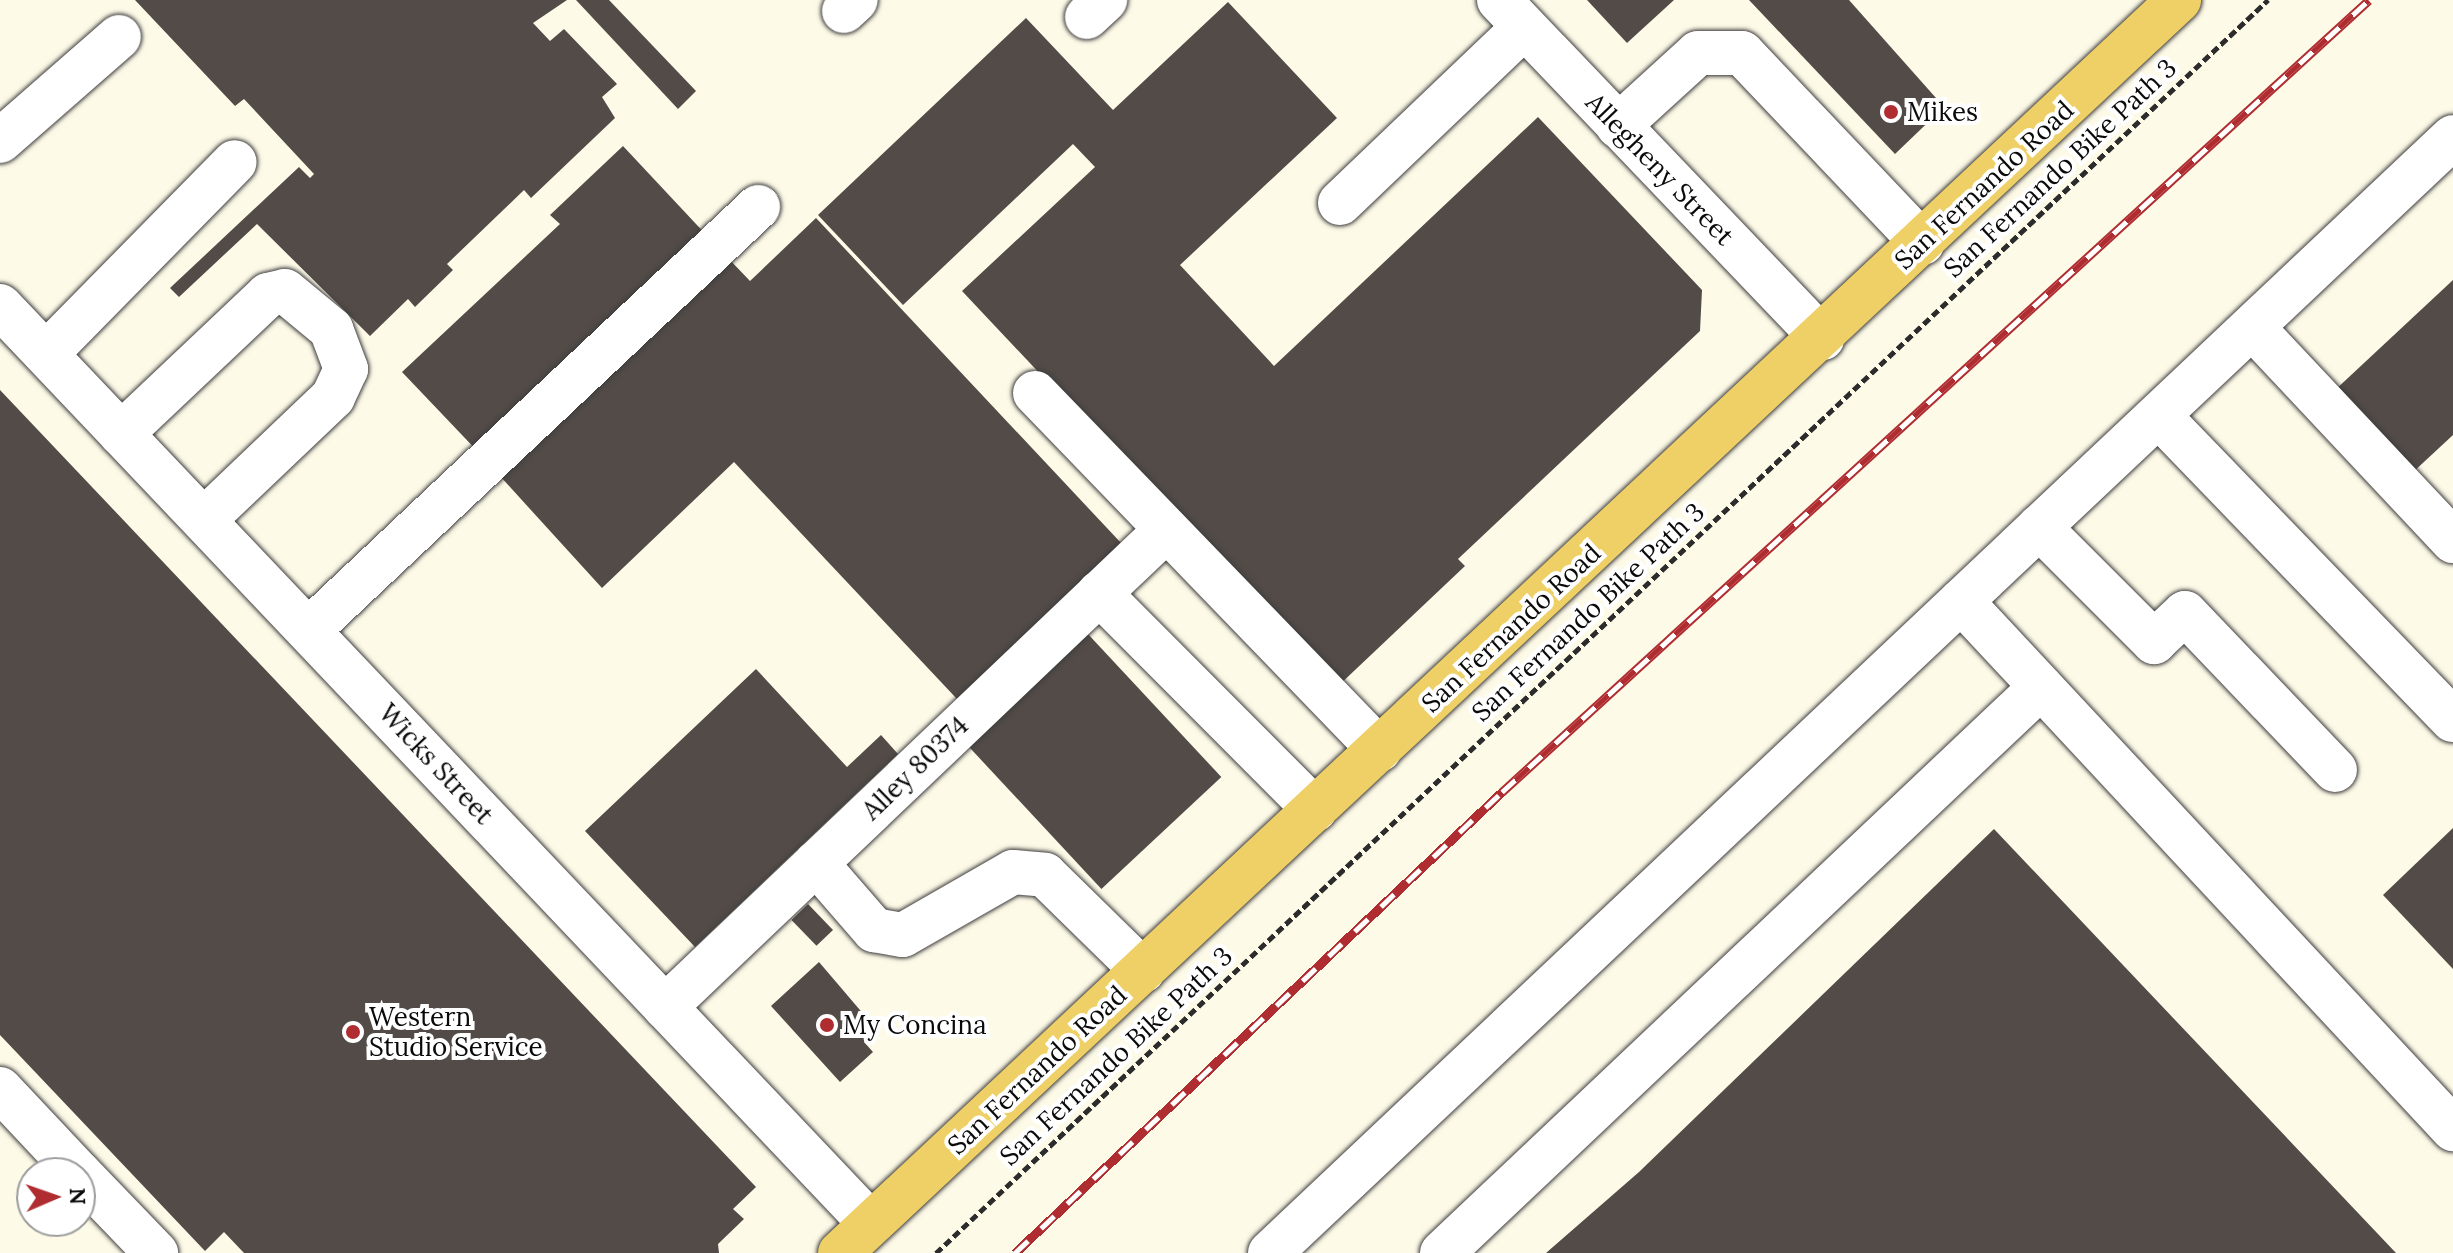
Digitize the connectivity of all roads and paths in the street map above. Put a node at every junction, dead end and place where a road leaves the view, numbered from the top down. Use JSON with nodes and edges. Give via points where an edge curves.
{"nodes":[{"id":1,"x":2179,"y":0,"type":"edge"},
{"id":2,"x":2268,"y":0,"type":"edge"},
{"id":3,"x":1511,"y":13,"type":"edge"},
{"id":4,"x":119,"y":37,"type":"dead end"},
{"id":5,"x":1618,"y":126,"type":"junction"},
{"id":6,"x":0,"y":141,"type":"edge"},
{"id":7,"x":2450,"y":146,"type":"edge"},
{"id":8,"x":235,"y":162,"type":"dead end"},
{"id":9,"x":1340,"y":203,"type":"dead end"},
{"id":10,"x":758,"y":207,"type":"dead end"},
{"id":11,"x":1922,"y":243,"type":"junction"},
{"id":12,"x":0,"y":306,"type":"edge"},
{"id":13,"x":2254,"y":329,"type":"junction"},
{"id":14,"x":1822,"y":338,"type":"junction"},
{"id":15,"x":46,"y":354,"type":"junction"},
{"id":16,"x":1035,"y":393,"type":"dead end"},
{"id":17,"x":2161,"y":418,"type":"junction"},
{"id":18,"x":121,"y":434,"type":"junction"},
{"id":19,"x":205,"y":519,"type":"junction"},
{"id":20,"x":2039,"y":527,"type":"junction"},
{"id":21,"x":1166,"y":530,"type":"junction"},
{"id":22,"x":2453,"y":541,"type":"edge"},
{"id":23,"x":1099,"y":593,"type":"junction"},
{"id":24,"x":1961,"y":601,"type":"junction"},
{"id":25,"x":309,"y":630,"type":"junction"},
{"id":26,"x":2041,"y":687,"type":"junction"},
{"id":27,"x":2453,"y":720,"type":"edge"},
{"id":28,"x":1380,"y":750,"type":"junction"},
{"id":29,"x":2335,"y":770,"type":"dead end"},
{"id":30,"x":1315,"y":810,"type":"junction"},
{"id":31,"x":816,"y":863,"type":"junction"},
{"id":32,"x":1143,"y":971,"type":"junction"},
{"id":33,"x":665,"y":1007,"type":"junction"},
{"id":34,"x":0,"y":1089,"type":"edge"},
{"id":35,"x":2453,"y":1129,"type":"edge"},
{"id":36,"x":65,"y":1157,"type":"edge"},
{"id":37,"x":96,"y":1190,"type":"edge"},
{"id":38,"x":856,"y":1239,"type":"edge"},
{"id":39,"x":156,"y":1253,"type":"edge"},
{"id":40,"x":936,"y":1253,"type":"edge"},
{"id":41,"x":1270,"y":1253,"type":"edge"},
{"id":42,"x":1442,"y":1253,"type":"edge"}],
"edges":[{"from":1,"to":11,"type":"main road","name":"San Fernando Road"},
{"from":2,"to":40,"type":"path","name":"San Fernando Bike Path 3"},
{"from":3,"to":5,"type":"street","name":"Allegheny Street"},
{"from":3,"to":9,"type":"street"},
{"from":4,"to":6,"type":"street"},
{"from":5,"to":11,"type":"street","via":[[1698,53],[1742,53]]},
{"from":5,"to":14,"type":"street","name":"Allegheny Street"},
{"from":7,"to":13,"type":"street"},
{"from":8,"to":15,"type":"street"},
{"from":10,"to":25,"type":"street"},
{"from":11,"to":14,"type":"main road","name":"San Fernando Road"},
{"from":12,"to":15,"type":"street","name":"Wicks Street"},
{"from":13,"to":17,"type":"street"},
{"from":13,"to":22,"type":"street"},
{"from":14,"to":28,"type":"main road","name":"San Fernando Road"},
{"from":15,"to":18,"type":"street","name":"Wicks Street"},
{"from":16,"to":21,"type":"street"},
{"from":17,"to":20,"type":"street"},
{"from":17,"to":27,"type":"street"},
{"from":18,"to":19,"type":"street","name":"Wicks Street"},
{"from":18,"to":19,"type":"street","via":[[268,295],[285,291],[331,329],[346,369],[333,397]]},
{"from":19,"to":25,"type":"street","name":"Wicks Street"},
{"from":20,"to":24,"type":"street"},
{"from":20,"to":29,"type":"street","via":[[2154,642],[2185,613]]},
{"from":21,"to":23,"type":"street","name":"Alley 80374"},
{"from":21,"to":28,"type":"street"},
{"from":23,"to":30,"type":"street"},
{"from":23,"to":31,"type":"street","name":"Alley 80374"},
{"from":24,"to":26,"type":"street"},
{"from":24,"to":41,"type":"street"},
{"from":25,"to":33,"type":"street","name":"Wicks Street"},
{"from":26,"to":35,"type":"street"},
{"from":26,"to":42,"type":"street"},
{"from":28,"to":30,"type":"main road","name":"San Fernando Road"},
{"from":30,"to":32,"type":"main road","name":"San Fernando Road"},
{"from":31,"to":32,"type":"street","via":[[874,930],[903,935],[1013,872],[1045,875]]},
{"from":31,"to":33,"type":"street","name":"Alley 80374"},
{"from":32,"to":38,"type":"main road","name":"San Fernando Road"},
{"from":33,"to":38,"type":"street","name":"Wicks Street"},
{"from":34,"to":36,"type":"street"},
{"from":37,"to":39,"type":"street"}]}
